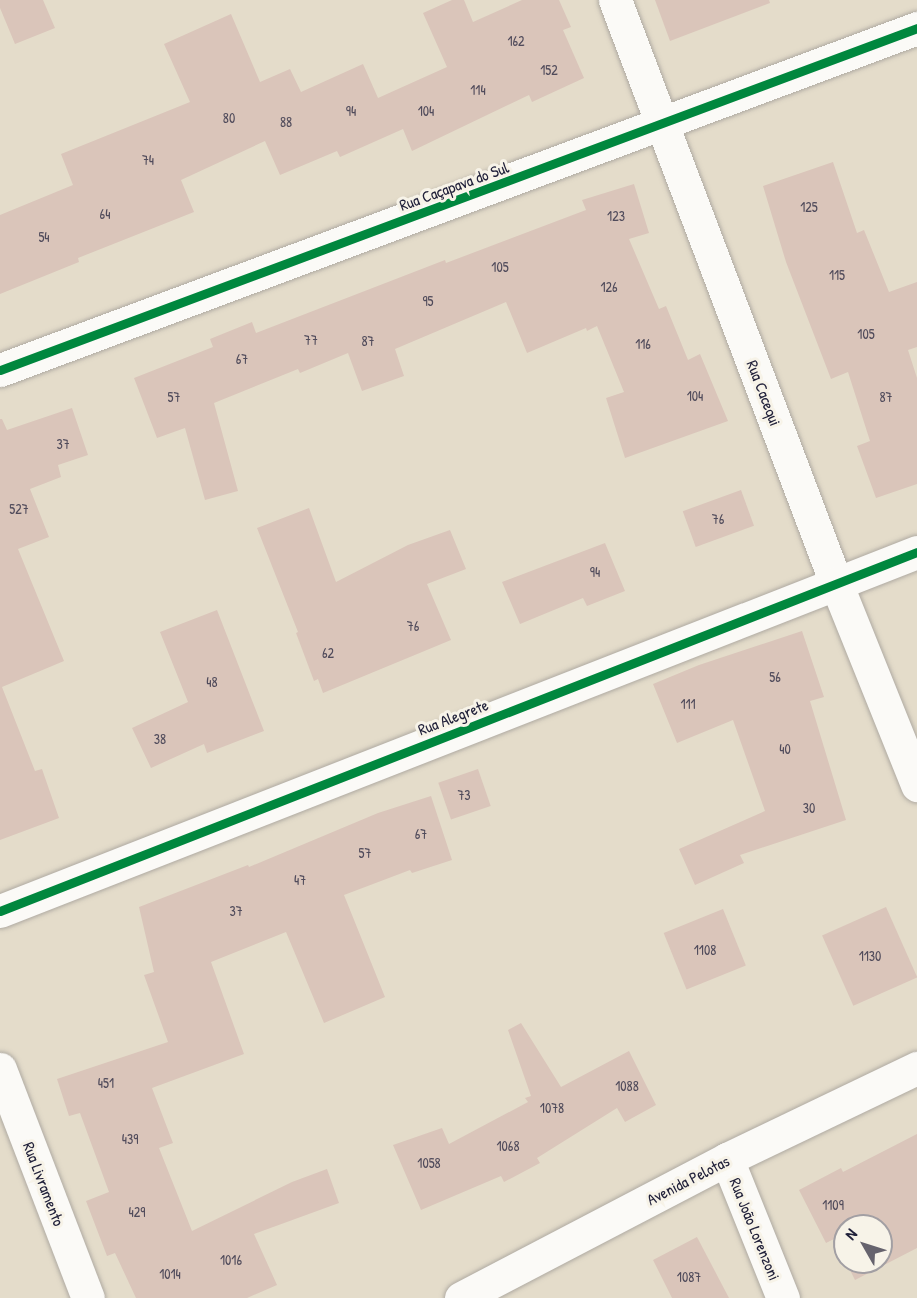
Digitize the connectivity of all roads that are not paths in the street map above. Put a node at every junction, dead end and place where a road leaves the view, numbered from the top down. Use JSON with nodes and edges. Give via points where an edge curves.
{"nodes":[{"id":1,"x":615,"y":0,"type":"edge"},
{"id":2,"x":917,"y":28,"type":"edge"},
{"id":3,"x":662,"y":125,"type":"junction"},
{"id":4,"x":0,"y":370,"type":"edge"},
{"id":5,"x":917,"y":552,"type":"edge"},
{"id":6,"x":836,"y":584,"type":"junction"},
{"id":7,"x":917,"y":785,"type":"edge"},
{"id":8,"x":0,"y":911,"type":"edge"},
{"id":9,"x":917,"y":1068,"type":"edge"},
{"id":10,"x":0,"y":1069,"type":"edge"},
{"id":11,"x":727,"y":1159,"type":"junction"},
{"id":12,"x":88,"y":1298,"type":"edge"},
{"id":13,"x":461,"y":1298,"type":"edge"},
{"id":14,"x":783,"y":1298,"type":"edge"}],
"edges":[{"from":1,"to":3,"type":"street","name":"Rua Cacequi"},
{"from":2,"to":3,"type":"street","name":"Rua Caçapava do Sul"},
{"from":3,"to":4,"type":"street","name":"Rua Caçapava do Sul"},
{"from":3,"to":6,"type":"street","name":"Rua Cacequi"},
{"from":5,"to":6,"type":"street","name":"Rua Alegrete"},
{"from":6,"to":7,"type":"street","name":"Rua Cacequi"},
{"from":6,"to":8,"type":"street","name":"Rua Alegrete"},
{"from":9,"to":11,"type":"street","name":"Avenida Pelotas"},
{"from":10,"to":12,"type":"street","name":"Rua Livramento"},
{"from":11,"to":13,"type":"street","name":"Avenida Pelotas"},
{"from":11,"to":14,"type":"street","name":"Rua João Lorenzoni"}]}
